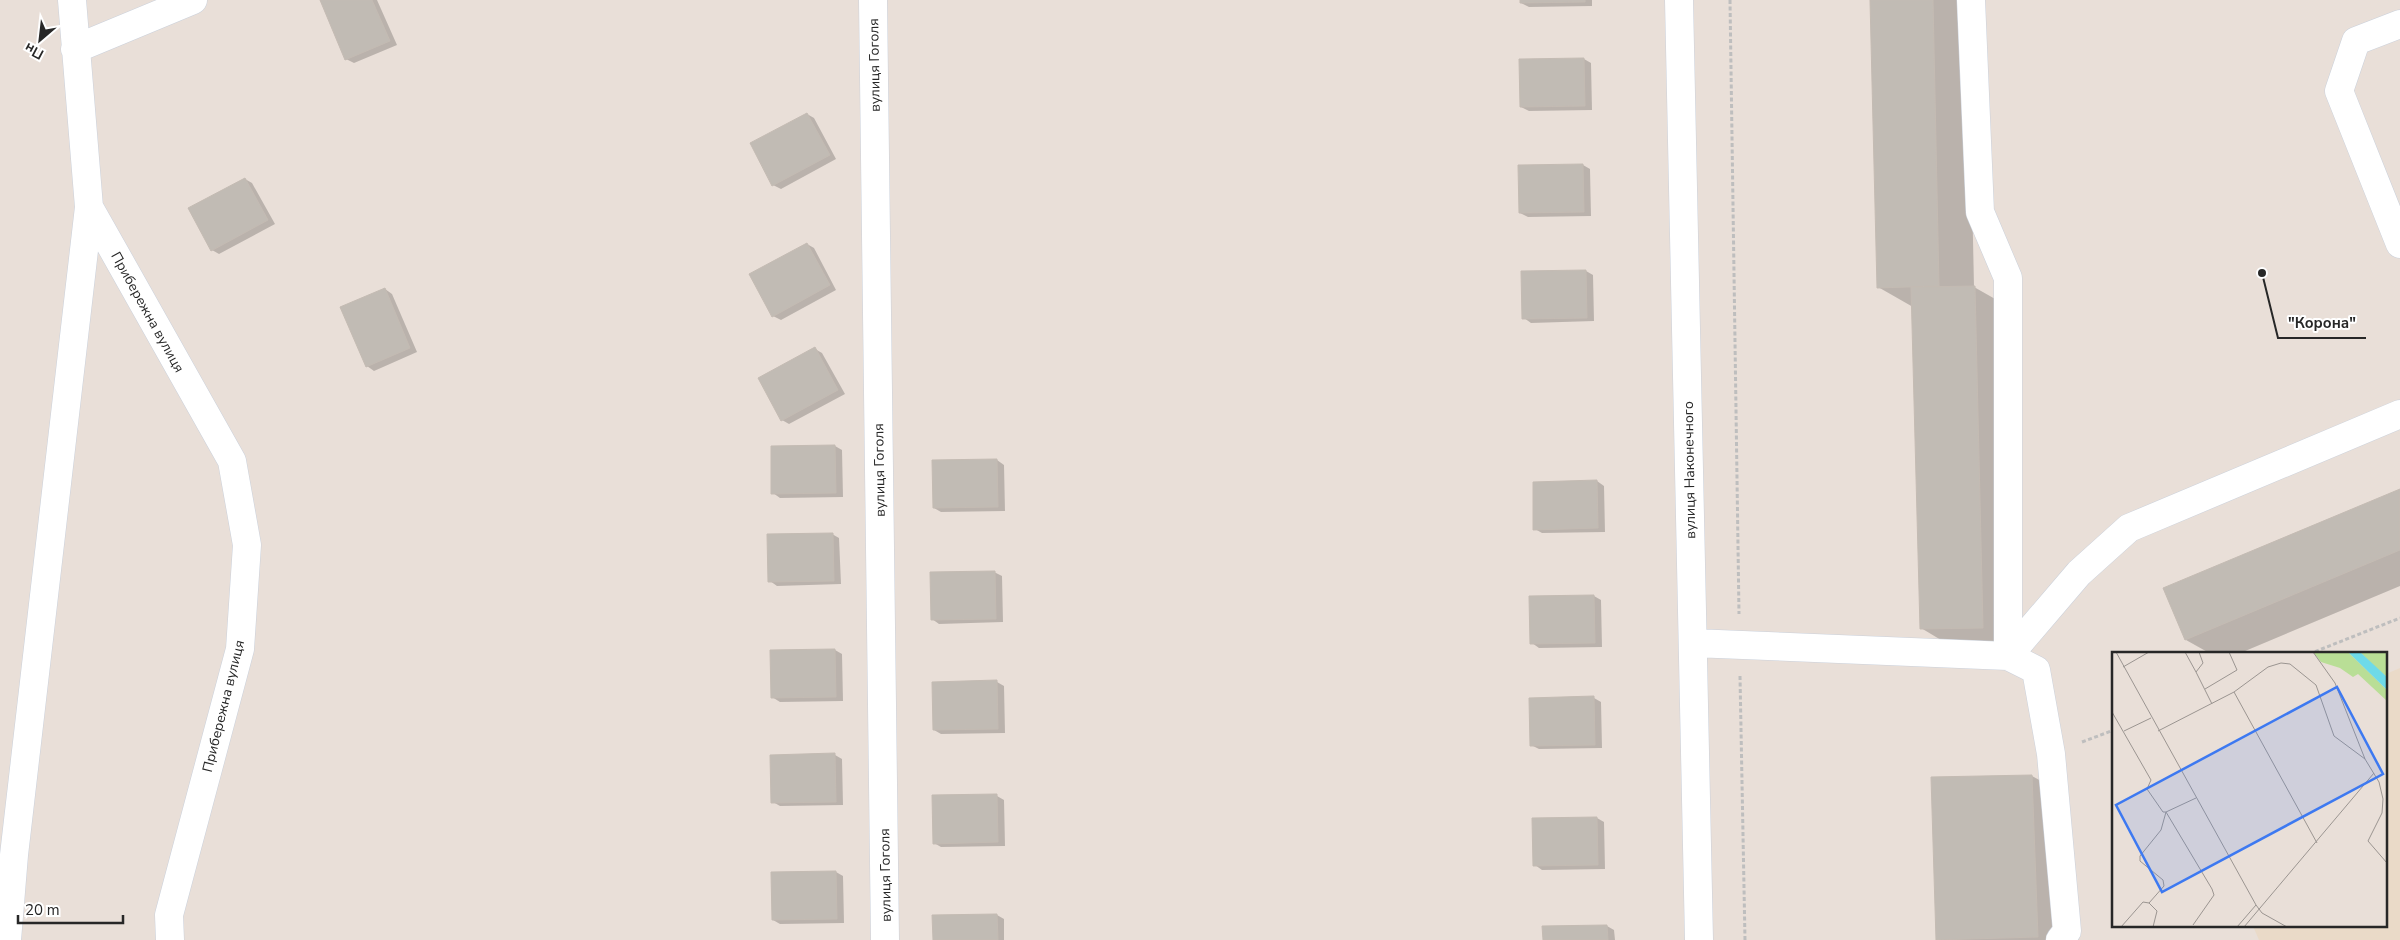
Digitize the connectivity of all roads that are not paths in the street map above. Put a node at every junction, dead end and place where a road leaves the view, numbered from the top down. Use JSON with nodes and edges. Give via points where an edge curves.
{"nodes":[{"id":1,"x":72,"y":0,"type":"edge"},
{"id":2,"x":193,"y":0,"type":"edge"},
{"id":3,"x":873,"y":0,"type":"edge"},
{"id":4,"x":1679,"y":0,"type":"edge"},
{"id":5,"x":1971,"y":0,"type":"edge"},
{"id":6,"x":2400,"y":24,"type":"edge"},
{"id":7,"x":75,"y":49,"type":"junction"},
{"id":8,"x":89,"y":207,"type":"junction"},
{"id":9,"x":2400,"y":244,"type":"edge"},
{"id":10,"x":2400,"y":414,"type":"edge"},
{"id":11,"x":1692,"y":644,"type":"junction"},
{"id":12,"x":2008,"y":656,"type":"junction"},
{"id":13,"x":7,"y":940,"type":"edge"},
{"id":14,"x":170,"y":940,"type":"edge"},
{"id":15,"x":886,"y":940,"type":"edge"},
{"id":16,"x":1699,"y":940,"type":"edge"},
{"id":17,"x":2060,"y":940,"type":"edge"}],
"edges":[{"from":1,"to":7,"type":"street"},
{"from":2,"to":7,"type":"street"},
{"from":3,"to":15,"type":"street","name":"вулиця Гоголя"},
{"from":4,"to":11,"type":"street","name":"вулиця Наконечного"},
{"from":5,"to":12,"type":"street","via":[[1980,212],[2008,278]]},
{"from":6,"to":9,"type":"street","via":[[2356,41],[2339,91]]},
{"from":7,"to":8,"type":"street"},
{"from":8,"to":13,"type":"street"},
{"from":8,"to":14,"type":"street","name":"Прибережна вулиця","via":[[232,461],[247,545],[240,649],[169,915]]},
{"from":10,"to":12,"type":"street","via":[[2129,528],[2079,573]]},
{"from":11,"to":12,"type":"street"},
{"from":11,"to":16,"type":"street","name":"вулиця Наконечного"},
{"from":12,"to":17,"type":"street","via":[[2036,670],[2051,754],[2067,931]]}]}
